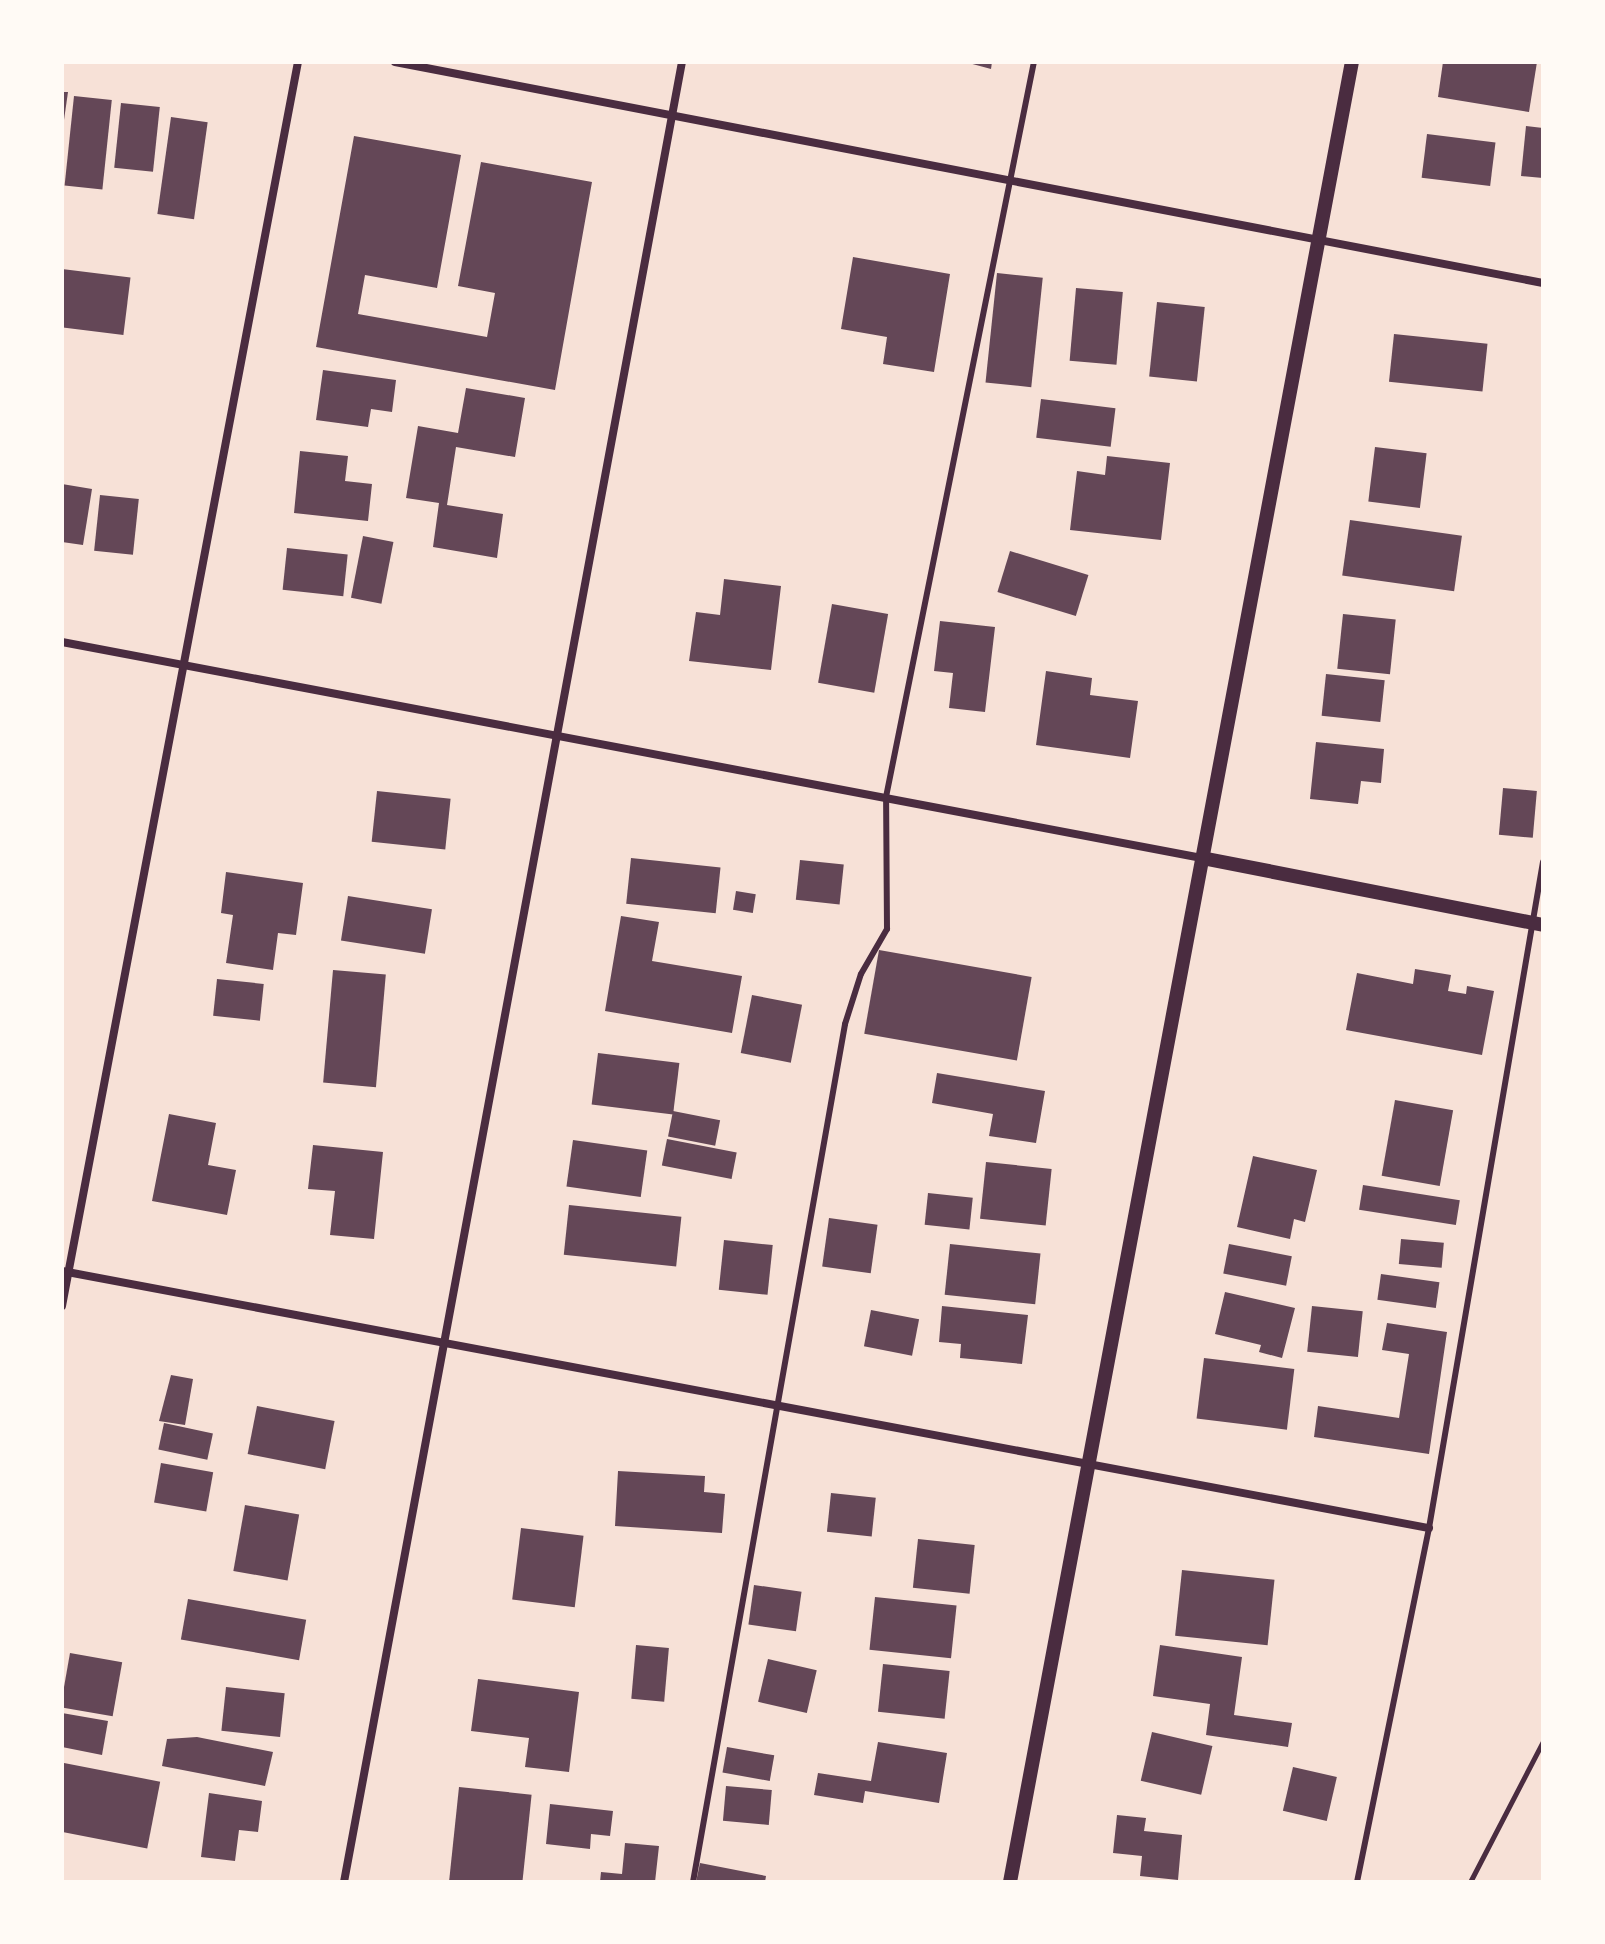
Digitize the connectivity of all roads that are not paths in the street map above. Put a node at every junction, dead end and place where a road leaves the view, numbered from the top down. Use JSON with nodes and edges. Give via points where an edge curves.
{"nodes":[{"id":1,"x":298,"y":62,"type":"edge"},
{"id":2,"x":395,"y":62,"type":"edge"},
{"id":3,"x":682,"y":62,"type":"edge"},
{"id":4,"x":1034,"y":62,"type":"edge"},
{"id":5,"x":1352,"y":62,"type":"edge"},
{"id":6,"x":671,"y":117,"type":"junction"},
{"id":7,"x":1011,"y":182,"type":"junction"},
{"id":8,"x":1318,"y":241,"type":"junction"},
{"id":9,"x":1543,"y":283,"type":"edge"},
{"id":10,"x":62,"y":642,"type":"edge"},
{"id":11,"x":186,"y":664,"type":"junction"},
{"id":12,"x":558,"y":738,"type":"junction"},
{"id":13,"x":886,"y":797,"type":"junction"},
{"id":14,"x":1202,"y":858,"type":"junction"},
{"id":15,"x":1543,"y":862,"type":"edge"},
{"id":16,"x":1537,"y":924,"type":"edge"},
{"id":17,"x":65,"y":1271,"type":"edge"},
{"id":18,"x":62,"y":1306,"type":"edge"},
{"id":19,"x":445,"y":1343,"type":"junction"},
{"id":20,"x":778,"y":1406,"type":"junction"},
{"id":21,"x":1088,"y":1465,"type":"junction"},
{"id":22,"x":1429,"y":1528,"type":"junction"},
{"id":23,"x":344,"y":1882,"type":"edge"},
{"id":24,"x":693,"y":1882,"type":"edge"},
{"id":25,"x":1010,"y":1882,"type":"edge"},
{"id":26,"x":1357,"y":1882,"type":"edge"}],
"edges":[{"from":1,"to":11,"type":"street"},
{"from":2,"to":6,"type":"street"},
{"from":3,"to":6,"type":"street"},
{"from":4,"to":7,"type":"lane"},
{"from":5,"to":8,"type":"street"},
{"from":6,"to":7,"type":"street"},
{"from":6,"to":12,"type":"street"},
{"from":7,"to":8,"type":"street"},
{"from":7,"to":13,"type":"lane"},
{"from":8,"to":9,"type":"street"},
{"from":8,"to":14,"type":"street"},
{"from":10,"to":11,"type":"street"},
{"from":11,"to":12,"type":"street"},
{"from":11,"to":17,"type":"street"},
{"from":12,"to":13,"type":"street"},
{"from":12,"to":19,"type":"street"},
{"from":13,"to":14,"type":"street"},
{"from":13,"to":20,"type":"lane","via":[[887,929],[861,974],[845,1024]]},
{"from":14,"to":16,"type":"street"},
{"from":14,"to":21,"type":"street"},
{"from":15,"to":16,"type":"lane"},
{"from":16,"to":22,"type":"lane"},
{"from":17,"to":18,"type":"street"},
{"from":17,"to":19,"type":"street"},
{"from":19,"to":20,"type":"street"},
{"from":19,"to":23,"type":"street"},
{"from":20,"to":21,"type":"street"},
{"from":20,"to":24,"type":"lane"},
{"from":21,"to":22,"type":"street"},
{"from":21,"to":25,"type":"street"},
{"from":22,"to":26,"type":"lane"}]}
